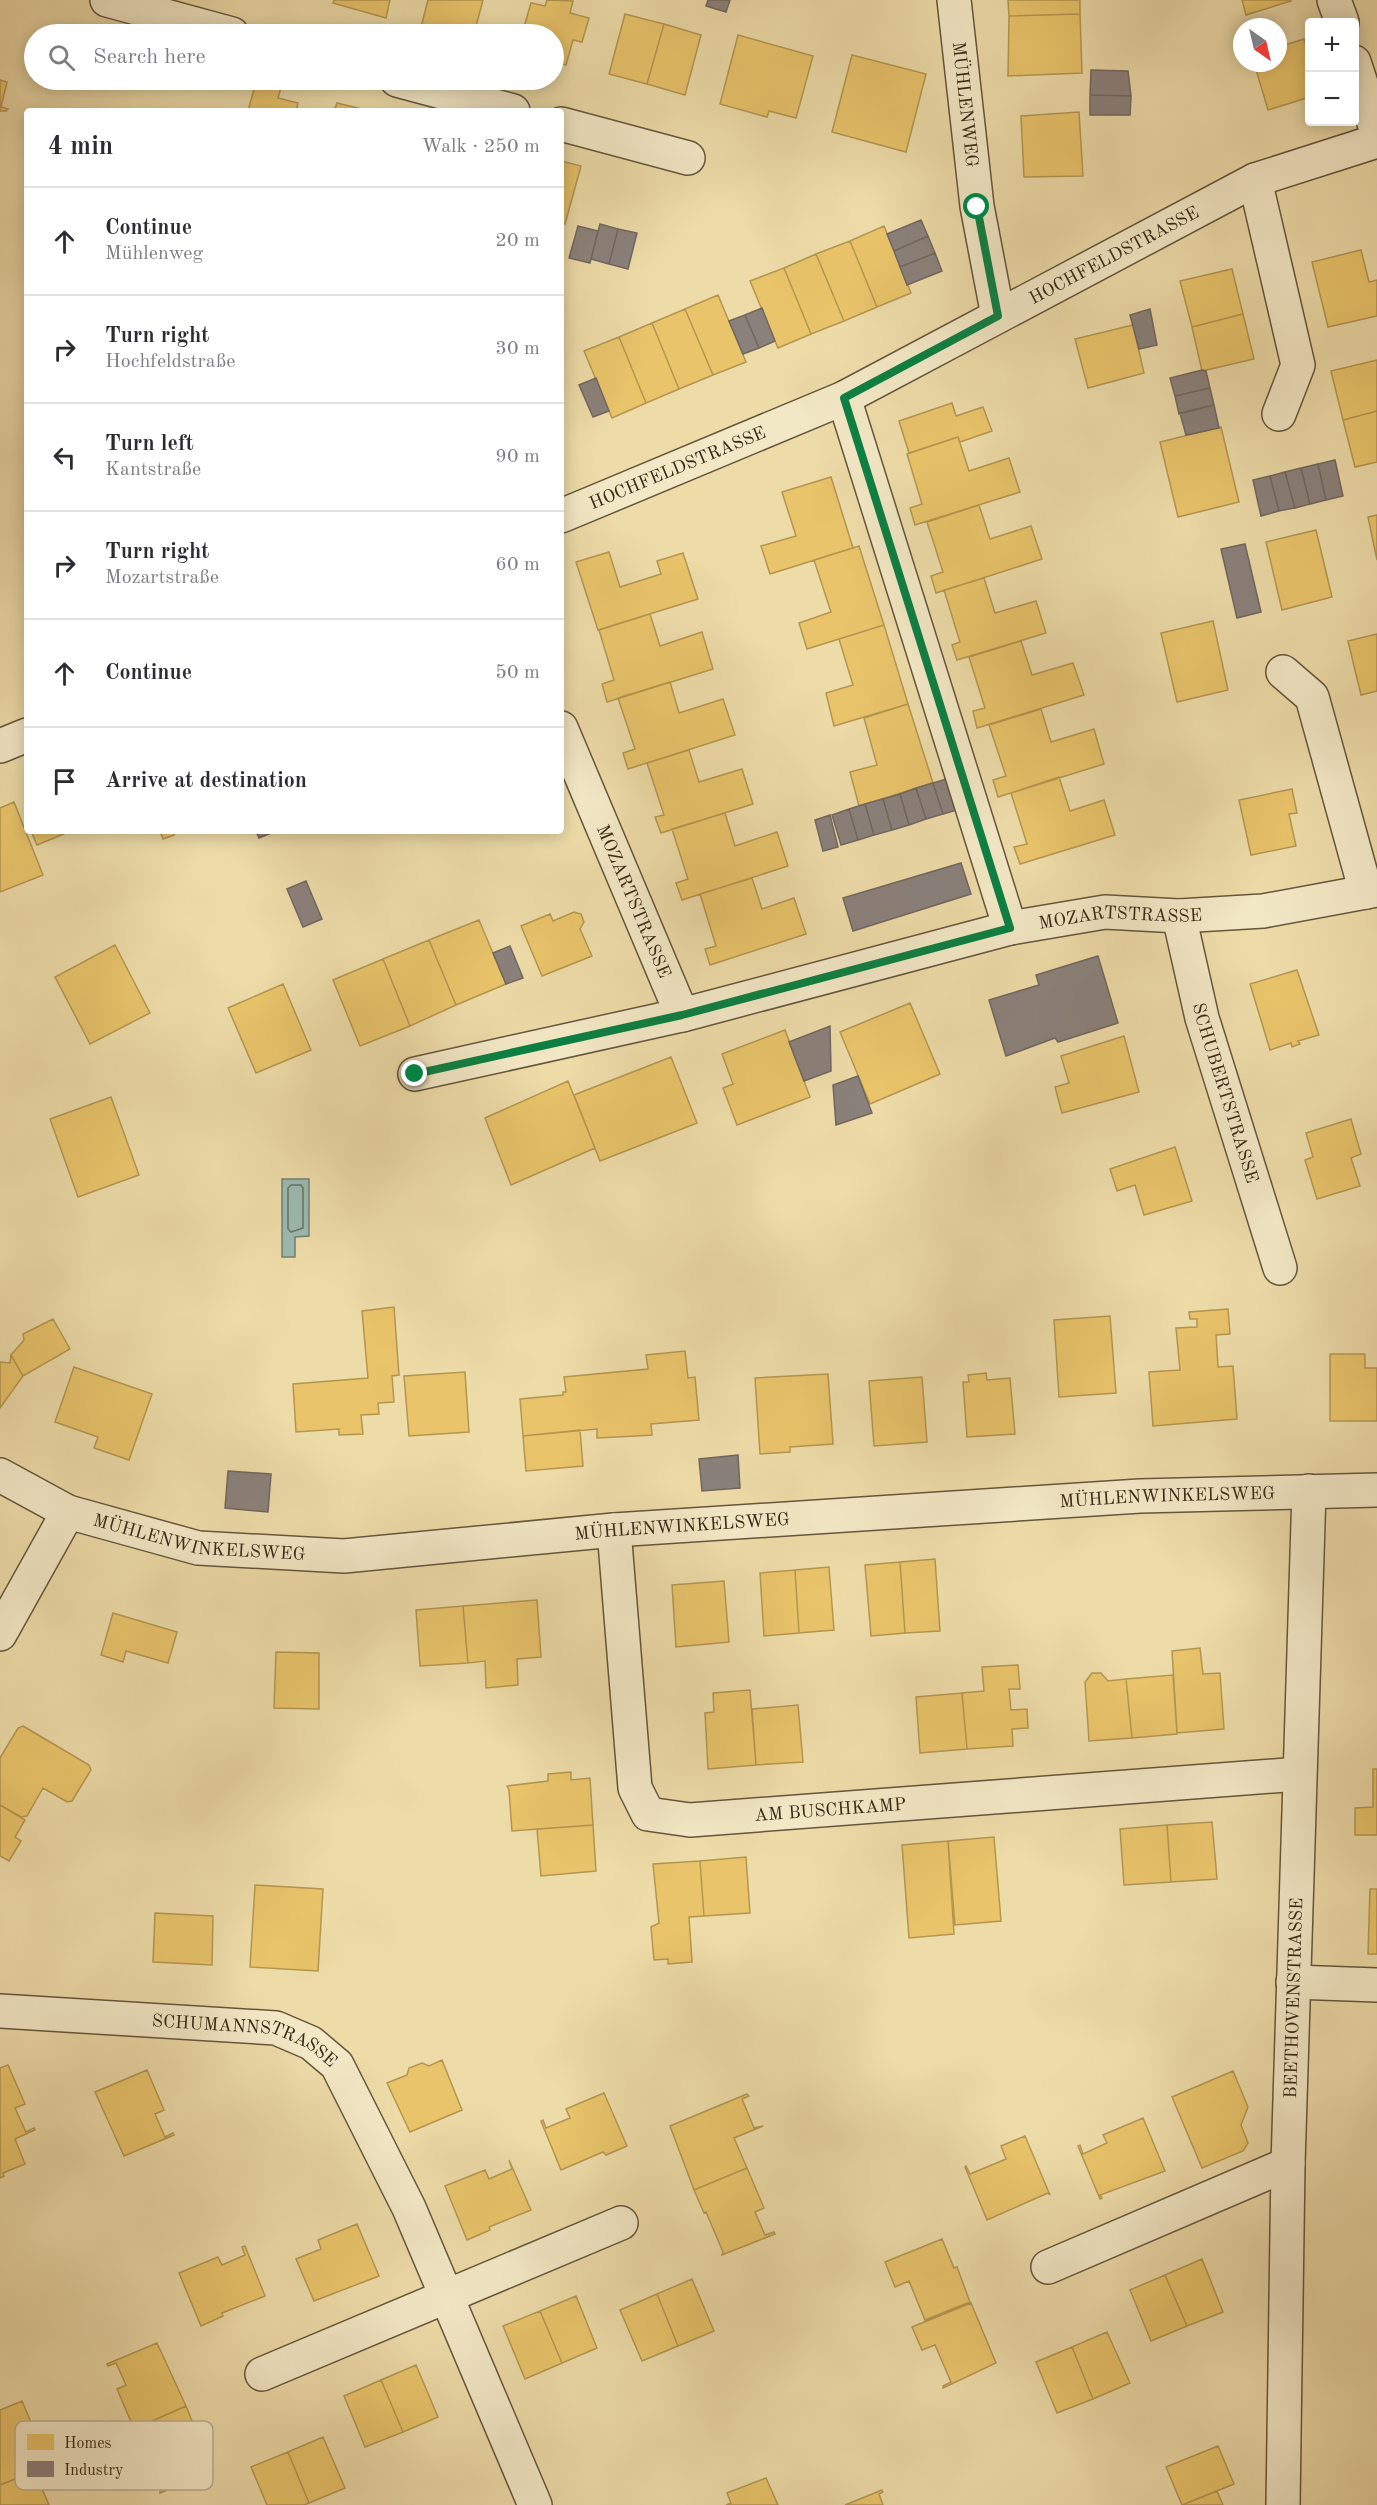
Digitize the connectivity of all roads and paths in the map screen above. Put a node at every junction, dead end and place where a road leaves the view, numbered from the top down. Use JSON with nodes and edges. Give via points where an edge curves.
{"nodes":[{"id":1,"x":107,"y":0,"type":"edge"},
{"id":2,"x":954,"y":0,"type":"edge"},
{"id":3,"x":1334,"y":0,"type":"edge"},
{"id":4,"x":1341,"y":18,"type":"edge"},
{"id":5,"x":195,"y":24,"type":"edge"},
{"id":6,"x":1357,"y":72,"type":"edge"},
{"id":7,"x":435,"y":90,"type":"edge"},
{"id":8,"x":502,"y":108,"type":"edge"},
{"id":9,"x":564,"y":125,"type":"edge"},
{"id":10,"x":1377,"y":132,"type":"edge"},
{"id":11,"x":1377,"y":141,"type":"edge"},
{"id":12,"x":688,"y":158,"type":"dead end"},
{"id":13,"x":1255,"y":180,"type":"junction"},
{"id":14,"x":998,"y":316,"type":"junction"},
{"id":15,"x":844,"y":398,"type":"junction"},
{"id":16,"x":1279,"y":414,"type":"dead end"},
{"id":17,"x":564,"y":515,"type":"edge"},
{"id":18,"x":1283,"y":672,"type":"dead end"},
{"id":19,"x":564,"y":735,"type":"edge"},
{"id":20,"x":24,"y":736,"type":"edge"},
{"id":21,"x":0,"y":746,"type":"edge"},
{"id":22,"x":1372,"y":891,"type":"edge"},
{"id":23,"x":1179,"y":916,"type":"junction"},
{"id":24,"x":1010,"y":928,"type":"junction"},
{"id":25,"x":682,"y":1015,"type":"junction"},
{"id":26,"x":415,"y":1074,"type":"dead end"},
{"id":27,"x":1280,"y":1268,"type":"dead end"},
{"id":28,"x":0,"y":1475,"type":"edge"},
{"id":29,"x":1377,"y":1490,"type":"edge"},
{"id":30,"x":1309,"y":1491,"type":"junction"},
{"id":31,"x":68,"y":1512,"type":"junction"},
{"id":32,"x":614,"y":1530,"type":"junction"},
{"id":33,"x":0,"y":1634,"type":"edge"},
{"id":34,"x":1299,"y":1774,"type":"junction"},
{"id":35,"x":1293,"y":1982,"type":"junction"},
{"id":36,"x":1377,"y":1985,"type":"edge"},
{"id":37,"x":0,"y":2011,"type":"edge"},
{"id":38,"x":1288,"y":2164,"type":"junction"},
{"id":39,"x":621,"y":2223,"type":"dead end"},
{"id":40,"x":1048,"y":2267,"type":"dead end"},
{"id":41,"x":447,"y":2297,"type":"junction"},
{"id":42,"x":262,"y":2374,"type":"dead end"},
{"id":43,"x":535,"y":2505,"type":"edge"},
{"id":44,"x":1283,"y":2505,"type":"edge"}],
"edges":[{"from":1,"to":5,"type":"street"},
{"from":2,"to":14,"type":"street","name":"MÜHLENWEG","via":[[977,207]]},
{"from":3,"to":4,"type":"street"},
{"from":6,"to":10,"type":"street"},
{"from":7,"to":8,"type":"street"},
{"from":9,"to":12,"type":"street"},
{"from":11,"to":13,"type":"street","name":"HOCHFELDSTRASSE"},
{"from":13,"to":14,"type":"street","name":"HOCHFELDSTRASSE"},
{"from":13,"to":16,"type":"street","via":[[1298,365]]},
{"from":14,"to":15,"type":"street","name":"HOCHFELDSTRASSE"},
{"from":15,"to":17,"type":"street","name":"HOCHFELDSTRASSE"},
{"from":15,"to":24,"type":"street"},
{"from":18,"to":22,"type":"street","via":[[1312,697]]},
{"from":19,"to":25,"type":"street","name":"MOZARTSTRASSE"},
{"from":20,"to":21,"type":"street"},
{"from":22,"to":23,"type":"street","name":"MOZARTSTRASSE","via":[[1263,911]]},
{"from":23,"to":24,"type":"street","name":"MOZARTSTRASSE","via":[[1105,912]]},
{"from":23,"to":27,"type":"street","name":"SCHUBERTSTRASSE","via":[[1202,1018]]},
{"from":24,"to":25,"type":"street","name":"MOZARTSTRASSE"},
{"from":25,"to":26,"type":"street"},
{"from":28,"to":31,"type":"street","name":"MÜHLENWINKELSWEG"},
{"from":29,"to":30,"type":"street","name":"MÜHLENWINKELSWEG"},
{"from":30,"to":32,"type":"street","name":"MÜHLENWINKELSWEG","via":[[1140,1496]]},
{"from":30,"to":34,"type":"street","name":"BEETHOVENSTRASSE"},
{"from":31,"to":32,"type":"street","name":"MÜHLENWINKELSWEG","via":[[198,1548],[344,1556]]},
{"from":31,"to":33,"type":"street"},
{"from":32,"to":34,"type":"street","name":"AM BUSCHKAMP","via":[[635,1788],[648,1814],[690,1820]]},
{"from":34,"to":35,"type":"street","name":"BEETHOVENSTRASSE"},
{"from":35,"to":36,"type":"street"},
{"from":35,"to":38,"type":"street","name":"BEETHOVENSTRASSE"},
{"from":37,"to":41,"type":"street","name":"SCHUMANNSTRASSE","via":[[276,2028],[310,2043],[336,2065],[409,2208]]},
{"from":38,"to":40,"type":"street"},
{"from":38,"to":44,"type":"street","name":"BEETHOVENSTRASSE"},
{"from":39,"to":41,"type":"street"},
{"from":41,"to":42,"type":"street"},
{"from":41,"to":43,"type":"street","name":"SCHUMANNSTRASSE"}]}
